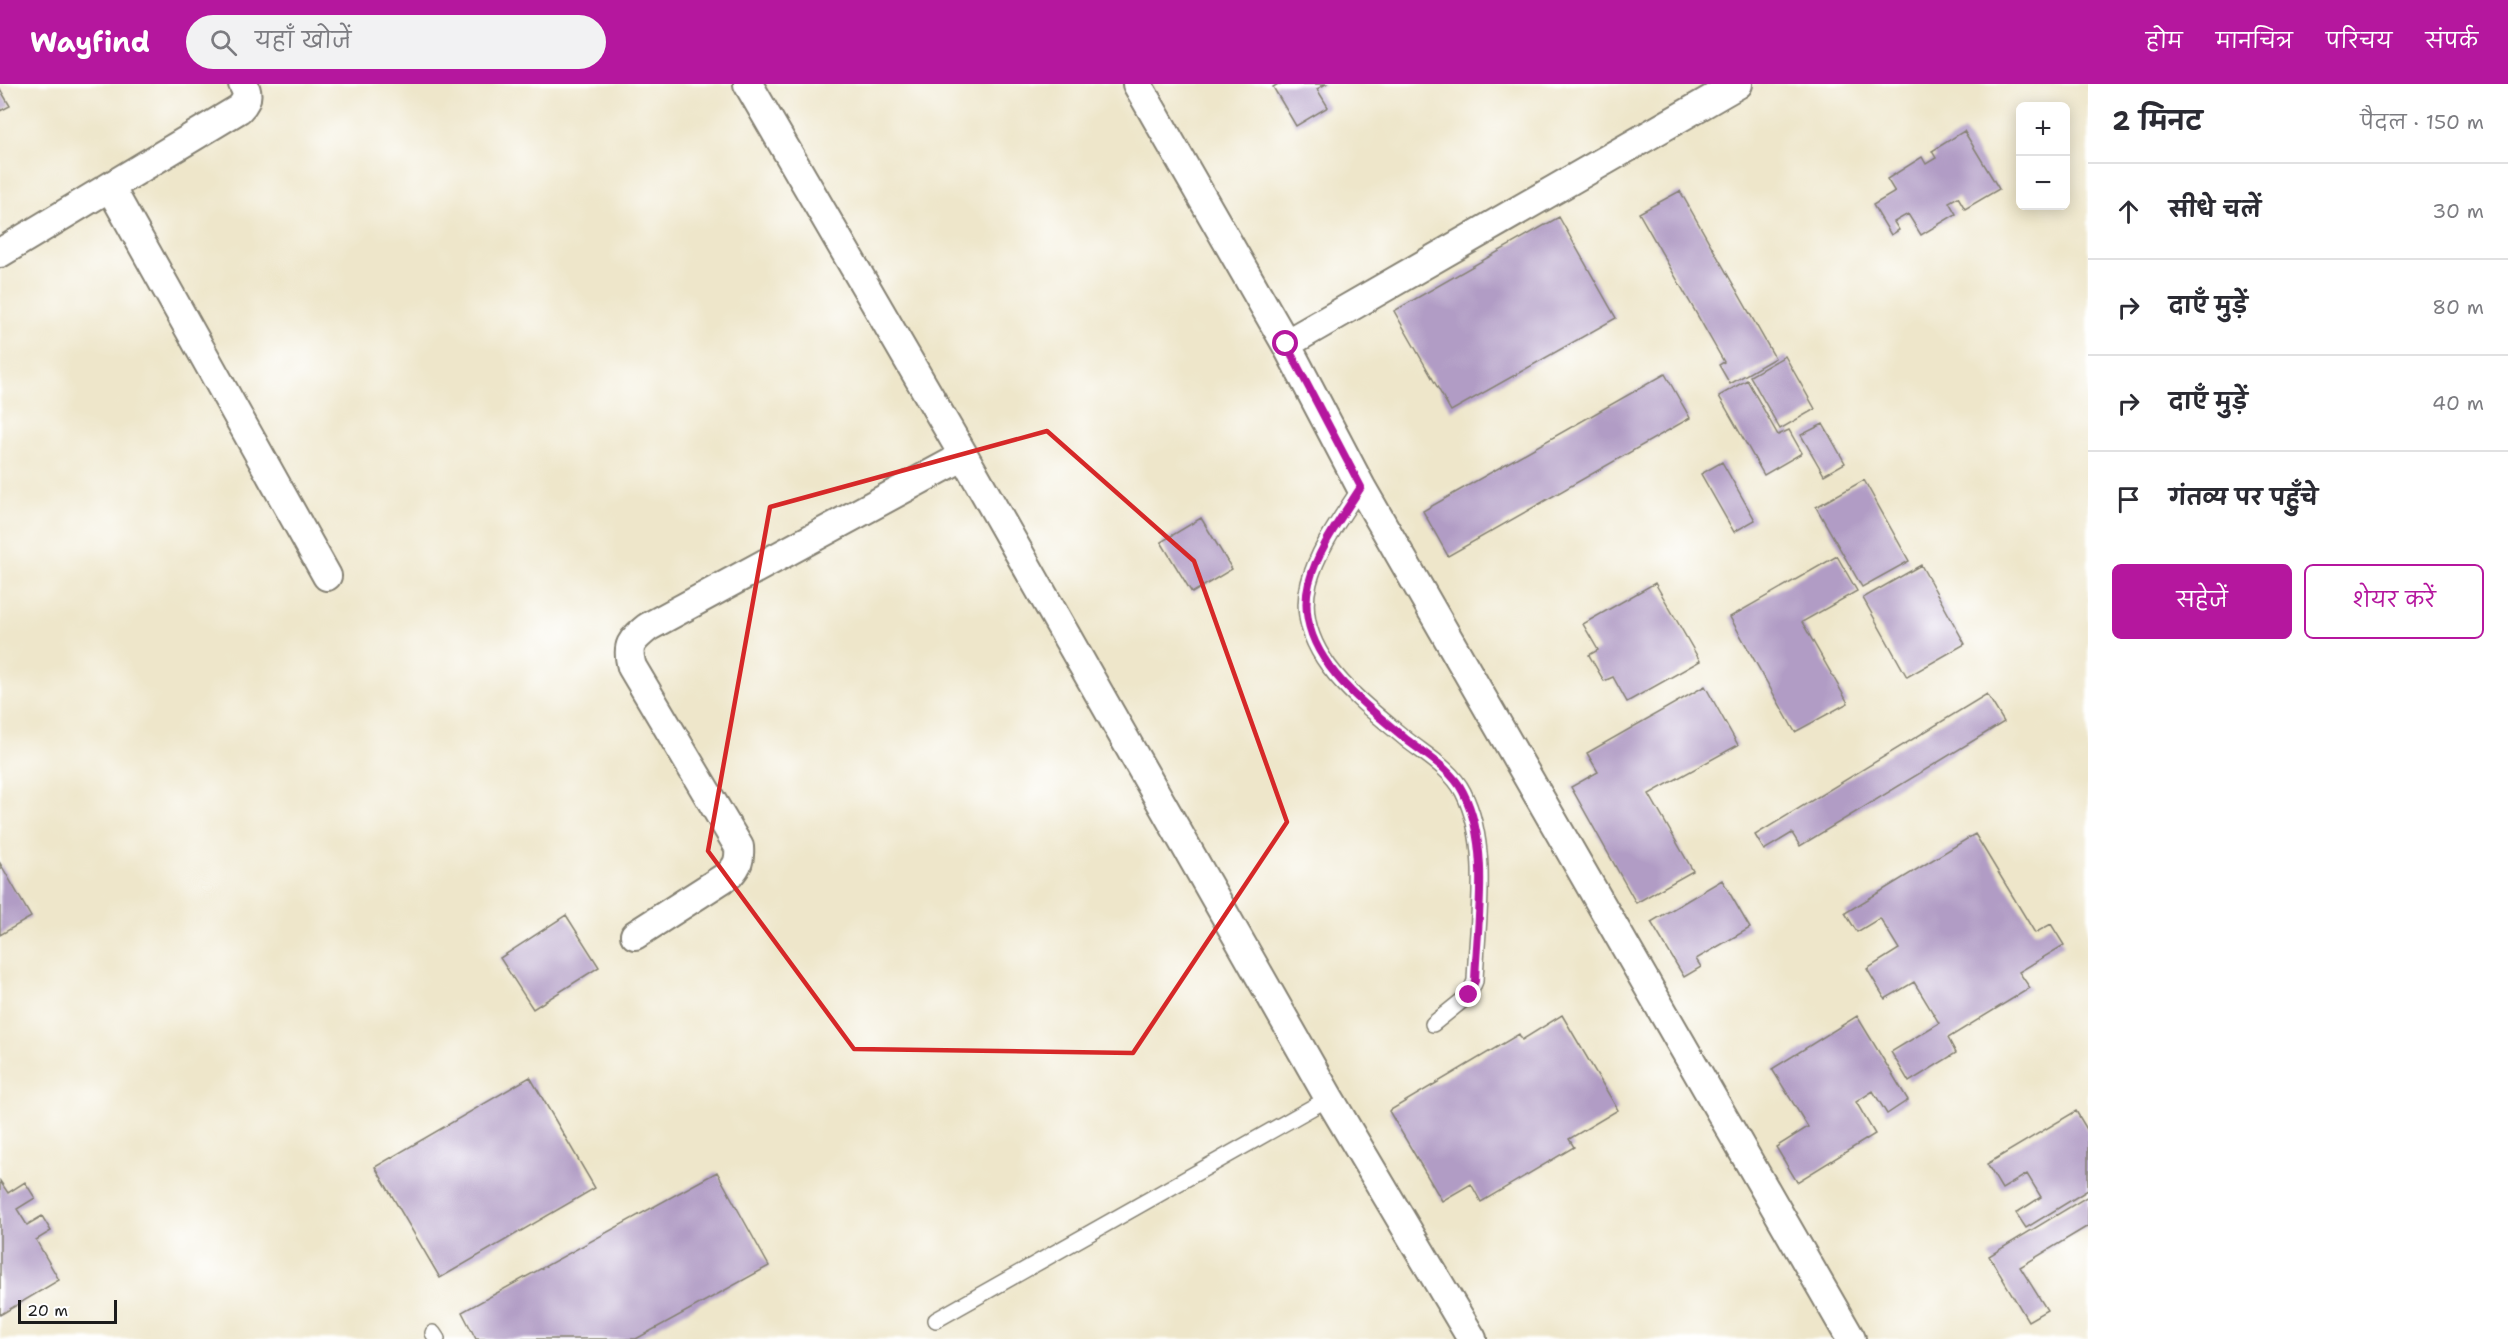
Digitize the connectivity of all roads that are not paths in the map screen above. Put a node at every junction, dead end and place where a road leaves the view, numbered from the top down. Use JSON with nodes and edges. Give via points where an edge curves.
{"nodes":[{"id":1,"x":243,"y":84,"type":"edge"},
{"id":2,"x":748,"y":84,"type":"edge"},
{"id":3,"x":1137,"y":84,"type":"edge"},
{"id":4,"x":1738,"y":84,"type":"edge"},
{"id":5,"x":110,"y":187,"type":"junction"},
{"id":6,"x":0,"y":254,"type":"edge"},
{"id":7,"x":1286,"y":344,"type":"junction"},
{"id":8,"x":964,"y":456,"type":"junction"},
{"id":9,"x":1361,"y":487,"type":"junction"},
{"id":10,"x":327,"y":576,"type":"dead end"},
{"id":11,"x":635,"y":935,"type":"dead end"},
{"id":12,"x":1433,"y":1024,"type":"dead end"},
{"id":13,"x":1329,"y":1098,"type":"junction"},
{"id":14,"x":936,"y":1320,"type":"dead end"},
{"id":15,"x":1472,"y":1339,"type":"edge"},
{"id":16,"x":1851,"y":1339,"type":"edge"}],
"edges":[{"from":1,"to":5,"type":"street","via":[[247,97],[239,109]]},
{"from":2,"to":8,"type":"street"},
{"from":3,"to":7,"type":"street"},
{"from":4,"to":7,"type":"street"},
{"from":5,"to":6,"type":"street"},
{"from":5,"to":10,"type":"street"},
{"from":7,"to":9,"type":"street"},
{"from":8,"to":11,"type":"street","via":[[648,627],[630,644],[632,667],[739,847],[740,856],[730,874]]},
{"from":8,"to":13,"type":"street"},
{"from":9,"to":12,"type":"lane","via":[[1316,564],[1305,604],[1317,644],[1336,677],[1454,778],[1478,832],[1475,981],[1469,995]]},
{"from":9,"to":16,"type":"street"},
{"from":13,"to":14,"type":"lane"},
{"from":13,"to":15,"type":"street"}]}
